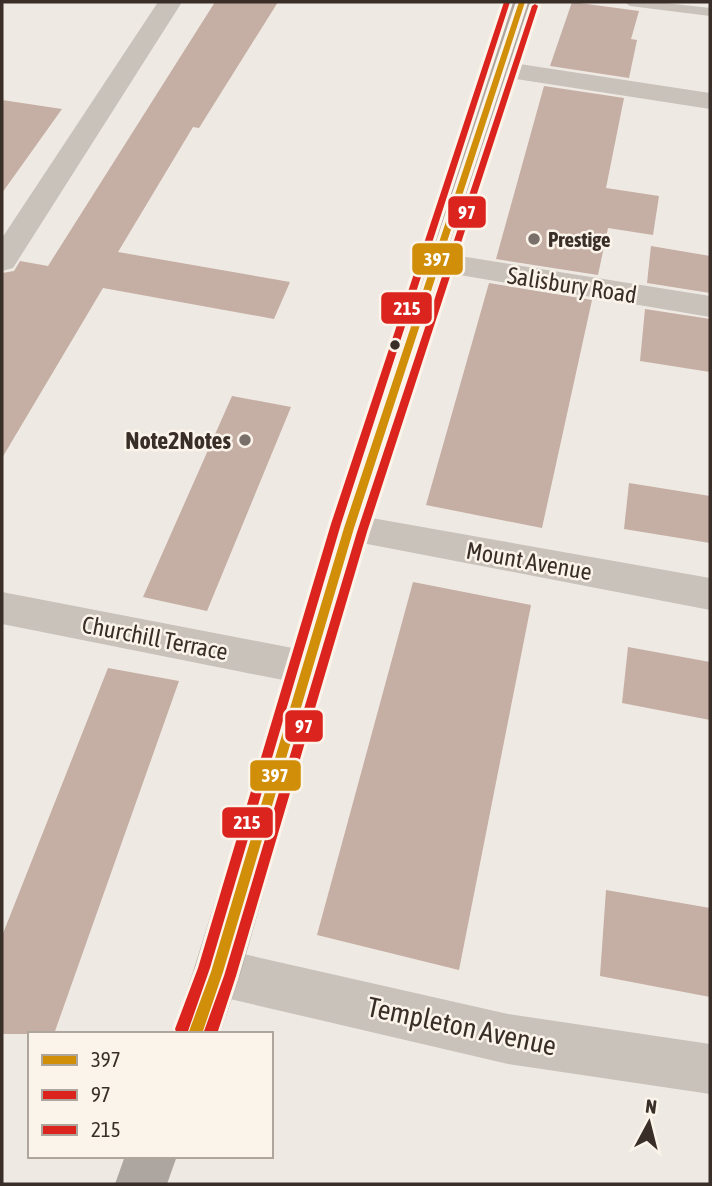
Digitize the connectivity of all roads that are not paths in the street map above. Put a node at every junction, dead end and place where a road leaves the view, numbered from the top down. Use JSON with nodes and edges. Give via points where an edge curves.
{"nodes":[{"id":1,"x":170,"y":2,"type":"edge"},
{"id":2,"x":522,"y":2,"type":"edge"},
{"id":3,"x":630,"y":2,"type":"edge"},
{"id":4,"x":710,"y":12,"type":"edge"},
{"id":5,"x":499,"y":69,"type":"junction"},
{"id":6,"x":710,"y":101,"type":"edge"},
{"id":7,"x":2,"y":261,"type":"edge"},
{"id":8,"x":435,"y":262,"type":"junction"},
{"id":9,"x":710,"y":307,"type":"edge"},
{"id":10,"x":349,"y":528,"type":"junction"},
{"id":11,"x":710,"y":594,"type":"edge"},
{"id":12,"x":2,"y":608,"type":"edge"},
{"id":13,"x":308,"y":668,"type":"junction"},
{"id":14,"x":217,"y":972,"type":"junction"},
{"id":15,"x":196,"y":1032,"type":"edge"},
{"id":16,"x":710,"y":1069,"type":"edge"},
{"id":17,"x":150,"y":1158,"type":"edge"},
{"id":18,"x":141,"y":1184,"type":"edge"}],
"edges":[{"from":1,"to":7,"type":"street"},
{"from":2,"to":5,"type":"main road"},
{"from":3,"to":4,"type":"lane"},
{"from":5,"to":6,"type":"street"},
{"from":5,"to":8,"type":"main road"},
{"from":8,"to":9,"type":"street","name":"Salisbury Road"},
{"from":8,"to":10,"type":"main road"},
{"from":10,"to":11,"type":"street","name":"Mount Avenue"},
{"from":10,"to":13,"type":"main road"},
{"from":12,"to":13,"type":"street","name":"Churchill Terrace"},
{"from":13,"to":14,"type":"main road"},
{"from":14,"to":15,"type":"main road"},
{"from":14,"to":16,"type":"street","name":"Templeton Avenue","via":[[508,1039]]},
{"from":17,"to":18,"type":"main road"}]}
